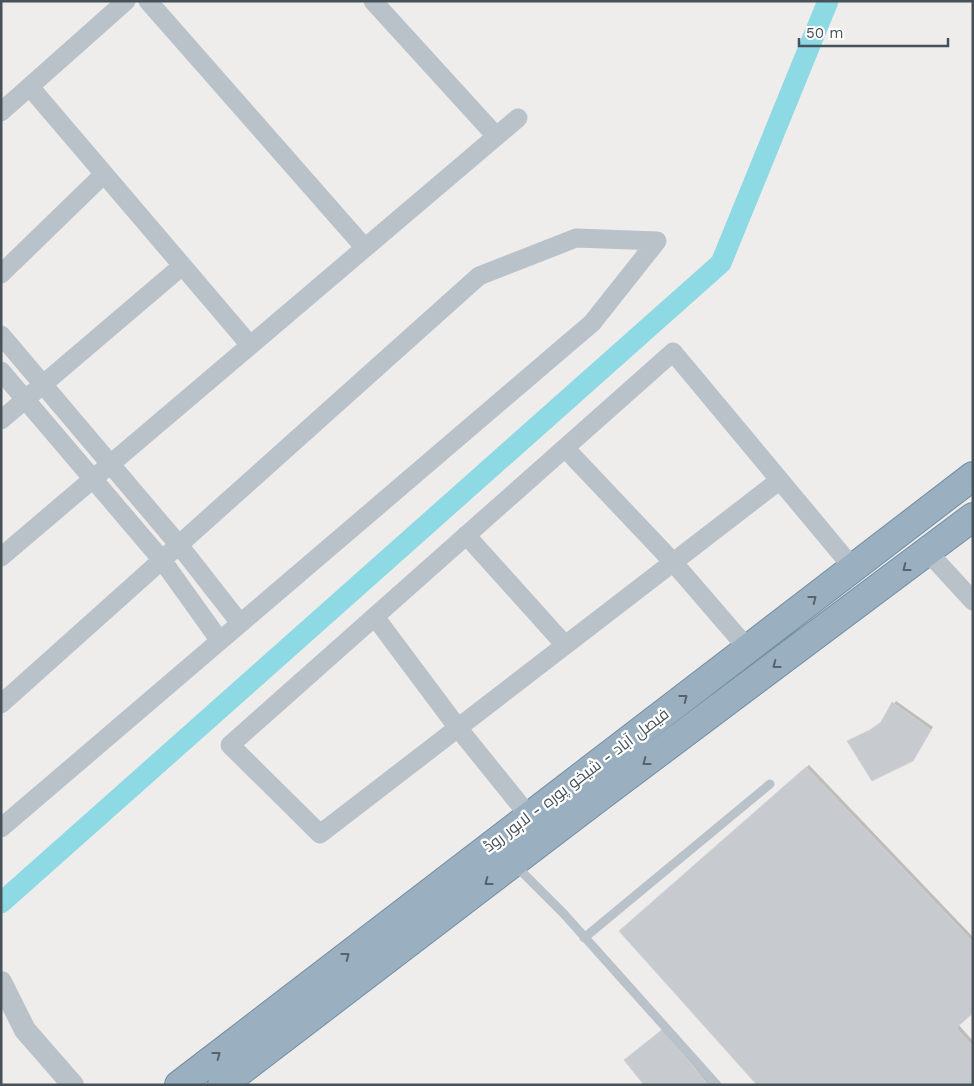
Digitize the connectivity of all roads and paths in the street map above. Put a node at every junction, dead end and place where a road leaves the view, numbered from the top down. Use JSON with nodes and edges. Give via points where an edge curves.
{"nodes":[{"id":1,"x":126,"y":1,"type":"edge"},
{"id":2,"x":148,"y":1,"type":"edge"},
{"id":3,"x":372,"y":1,"type":"edge"},
{"id":4,"x":30,"y":87,"type":"junction"},
{"id":5,"x":1,"y":112,"type":"edge"},
{"id":6,"x":518,"y":118,"type":"dead end"},
{"id":7,"x":496,"y":136,"type":"junction"},
{"id":8,"x":104,"y":174,"type":"junction"},
{"id":9,"x":365,"y":248,"type":"junction"},
{"id":10,"x":182,"y":266,"type":"junction"},
{"id":11,"x":1,"y":274,"type":"edge"},
{"id":12,"x":1,"y":335,"type":"edge"},
{"id":13,"x":250,"y":345,"type":"junction"},
{"id":14,"x":1,"y":371,"type":"edge"},
{"id":15,"x":43,"y":385,"type":"junction"},
{"id":16,"x":26,"y":399,"type":"junction"},
{"id":17,"x":1,"y":420,"type":"edge"},
{"id":18,"x":565,"y":448,"type":"junction"},
{"id":19,"x":111,"y":463,"type":"junction"},
{"id":20,"x":973,"y":476,"type":"edge"},
{"id":21,"x":94,"y":478,"type":"junction"},
{"id":22,"x":780,"y":480,"type":"junction"},
{"id":23,"x":973,"y":518,"type":"edge"},
{"id":24,"x":466,"y":536,"type":"junction"},
{"id":25,"x":179,"y":544,"type":"junction"},
{"id":26,"x":927,"y":551,"type":"junction"},
{"id":27,"x":1,"y":557,"type":"edge"},
{"id":28,"x":162,"y":560,"type":"junction"},
{"id":29,"x":673,"y":562,"type":"junction"},
{"id":30,"x":853,"y":568,"type":"junction"},
{"id":31,"x":973,"y":601,"type":"edge"},
{"id":32,"x":375,"y":617,"type":"junction"},
{"id":33,"x":240,"y":623,"type":"junction"},
{"id":34,"x":220,"y":641,"type":"junction"},
{"id":35,"x":565,"y":645,"type":"junction"},
{"id":36,"x":748,"y":648,"type":"junction"},
{"id":37,"x":1,"y":704,"type":"edge"},
{"id":38,"x":458,"y":728,"type":"junction"},
{"id":39,"x":770,"y":784,"type":"dead end"},
{"id":40,"x":529,"y":816,"type":"junction"},
{"id":41,"x":1,"y":828,"type":"edge"},
{"id":42,"x":513,"y":863,"type":"junction"},
{"id":43,"x":584,"y":938,"type":"junction"},
{"id":44,"x":1,"y":982,"type":"edge"},
{"id":45,"x":73,"y":1085,"type":"edge"},
{"id":46,"x":179,"y":1085,"type":"edge"},
{"id":47,"x":222,"y":1085,"type":"edge"},
{"id":48,"x":717,"y":1085,"type":"edge"}],
"edges":[{"from":1,"to":4,"type":"street"},
{"from":2,"to":9,"type":"street"},
{"from":3,"to":7,"type":"street"},
{"from":4,"to":5,"type":"street"},
{"from":4,"to":8,"type":"street"},
{"from":6,"to":7,"type":"street"},
{"from":7,"to":9,"type":"street"},
{"from":8,"to":10,"type":"street"},
{"from":8,"to":11,"type":"street"},
{"from":9,"to":13,"type":"street"},
{"from":10,"to":13,"type":"street"},
{"from":10,"to":15,"type":"street"},
{"from":12,"to":15,"type":"street"},
{"from":13,"to":19,"type":"street"},
{"from":14,"to":16,"type":"street"},
{"from":15,"to":16,"type":"street"},
{"from":15,"to":19,"type":"street"},
{"from":16,"to":17,"type":"street"},
{"from":16,"to":21,"type":"street"},
{"from":18,"to":22,"type":"street","via":[[673,352]]},
{"from":18,"to":24,"type":"street"},
{"from":18,"to":29,"type":"street"},
{"from":19,"to":21,"type":"street"},
{"from":19,"to":25,"type":"street"},
{"from":20,"to":30,"type":"highway","name":"فیصل آباد - شیخو پورہ - لاہور روڈ"},
{"from":21,"to":27,"type":"street"},
{"from":21,"to":28,"type":"street"},
{"from":22,"to":29,"type":"street"},
{"from":22,"to":30,"type":"street"},
{"from":23,"to":26,"type":"highway","name":"فیصل آباد - شیخو پورہ - لاہور روڈ"},
{"from":24,"to":32,"type":"street"},
{"from":24,"to":35,"type":"street"},
{"from":25,"to":28,"type":"street"},
{"from":25,"to":33,"type":"street"},
{"from":25,"to":33,"type":"street","via":[[479,276],[576,238],[657,241],[592,323]]},
{"from":26,"to":31,"type":"street"},
{"from":26,"to":42,"type":"highway","name":"فیصل آباد - شیخو پورہ - لاہور روڈ","one_way":true},
{"from":28,"to":34,"type":"street"},
{"from":28,"to":37,"type":"street"},
{"from":29,"to":35,"type":"street"},
{"from":29,"to":36,"type":"street"},
{"from":36,"to":30,"type":"highway","name":"فیصل آباد - شیخو پورہ - لاہور روڈ","one_way":true},
{"from":32,"to":38,"type":"street"},
{"from":32,"to":38,"type":"street","via":[[230,745],[320,834]]},
{"from":33,"to":34,"type":"street"},
{"from":34,"to":41,"type":"street"},
{"from":35,"to":38,"type":"street"},
{"from":40,"to":36,"type":"highway","name":"فیصل آباد - شیخو پورہ - لاہور روڈ","one_way":true},
{"from":38,"to":40,"type":"street"},
{"from":39,"to":43,"type":"lane"},
{"from":46,"to":40,"type":"highway","name":"فیصل آباد - شیخو پورہ - لاہور روڈ","one_way":true},
{"from":42,"to":43,"type":"lane"},
{"from":42,"to":47,"type":"highway","name":"فیصل آباد - شیخو پورہ - لاہور روڈ","one_way":true},
{"from":43,"to":48,"type":"lane"},
{"from":44,"to":45,"type":"street","via":[[25,1030]]}]}
